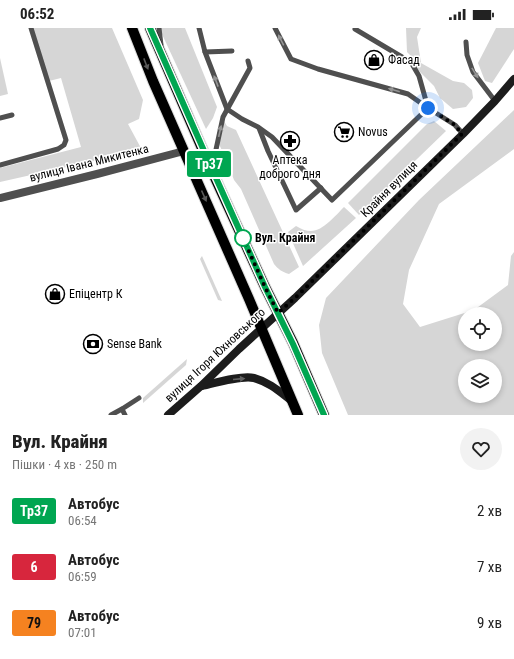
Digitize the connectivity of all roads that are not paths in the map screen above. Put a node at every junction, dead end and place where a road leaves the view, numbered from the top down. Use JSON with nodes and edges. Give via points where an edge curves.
{"nodes":[{"id":1,"x":32,"y":28,"type":"edge"},
{"id":2,"x":132,"y":28,"type":"edge"},
{"id":3,"x":150,"y":28,"type":"edge"},
{"id":4,"x":159,"y":28,"type":"edge"},
{"id":5,"x":200,"y":28,"type":"edge"},
{"id":6,"x":275,"y":28,"type":"edge"},
{"id":7,"x":355,"y":29,"type":"dead end"},
{"id":8,"x":466,"y":42,"type":"dead end"},
{"id":9,"x":232,"y":51,"type":"dead end"},
{"id":10,"x":205,"y":52,"type":"junction"},
{"id":11,"x":162,"y":56,"type":"junction"},
{"id":12,"x":402,"y":57,"type":"dead end"},
{"id":13,"x":248,"y":61,"type":"dead end"},
{"id":14,"x":412,"y":64,"type":"dead end"},
{"id":15,"x":514,"y":79,"type":"edge"},
{"id":16,"x":495,"y":101,"type":"junction"},
{"id":17,"x":428,"y":108,"type":"junction"},
{"id":18,"x":227,"y":109,"type":"junction"},
{"id":19,"x":12,"y":115,"type":"dead end"},
{"id":20,"x":0,"y":118,"type":"edge"},
{"id":21,"x":258,"y":127,"type":"junction"},
{"id":22,"x":462,"y":134,"type":"junction"},
{"id":23,"x":184,"y":151,"type":"junction"},
{"id":24,"x":0,"y":165,"type":"edge"},
{"id":25,"x":212,"y":169,"type":"junction"},
{"id":26,"x":321,"y":188,"type":"junction"},
{"id":27,"x":3,"y":196,"type":"edge"},
{"id":28,"x":278,"y":313,"type":"junction"},
{"id":29,"x":261,"y":329,"type":"junction"},
{"id":30,"x":201,"y":386,"type":"junction"},
{"id":31,"x":139,"y":398,"type":"dead end"},
{"id":32,"x":292,"y":401,"type":"junction"},
{"id":33,"x":122,"y":409,"type":"junction"},
{"id":34,"x":111,"y":415,"type":"edge"},
{"id":35,"x":125,"y":415,"type":"edge"},
{"id":36,"x":168,"y":415,"type":"edge"},
{"id":37,"x":298,"y":415,"type":"edge"},
{"id":38,"x":324,"y":415,"type":"edge"}],
"edges":[{"from":1,"to":24,"type":"lane","via":[[66,140],[58,149]]},
{"from":2,"to":23,"type":"main road","one_way":true},
{"from":3,"to":11,"type":"main road"},
{"from":4,"to":11,"type":"lane"},
{"from":5,"to":10,"type":"lane"},
{"from":17,"to":6,"type":"lane","one_way":true,"via":[[408,94],[291,59]]},
{"from":7,"to":12,"type":"lane"},
{"from":8,"to":16,"type":"lane","one_way":true,"via":[[467,54],[474,72]]},
{"from":9,"to":10,"type":"lane"},
{"from":18,"to":10,"type":"lane","one_way":true},
{"from":11,"to":25,"type":"main road"},
{"from":13,"to":18,"type":"lane","via":[[250,68]]},
{"from":14,"to":17,"type":"lane","via":[[419,76]]},
{"from":15,"to":16,"type":"street","name":"Крайня вулиця"},
{"from":16,"to":22,"type":"street","name":"Крайня вулиця"},
{"from":17,"to":22,"type":"lane","via":[[455,125]]},
{"from":17,"to":26,"type":"lane","via":[[332,200]]},
{"from":18,"to":21,"type":"lane"},
{"from":25,"to":18,"type":"lane","one_way":true},
{"from":19,"to":20,"type":"lane"},
{"from":21,"to":26,"type":"lane","via":[[272,137]]},
{"from":21,"to":26,"type":"lane","via":[[296,210]]},
{"from":22,"to":28,"type":"street","name":"Крайня вулиця"},
{"from":23,"to":27,"type":"street","name":"вулиця Івана Микитенка"},
{"from":23,"to":29,"type":"main road","one_way":true},
{"from":25,"to":28,"type":"main road"},
{"from":28,"to":29,"type":"street","name":"вулиця Ігоря Юхновського"},
{"from":28,"to":38,"type":"main road"},
{"from":29,"to":30,"type":"street","name":"вулиця Ігоря Юхновського"},
{"from":29,"to":32,"type":"main road"},
{"from":30,"to":32,"type":"street","one_way":true,"via":[[236,378],[254,378],[272,386]]},
{"from":30,"to":36,"type":"street","name":"вулиця Ігоря Юхновського"},
{"from":31,"to":33,"type":"lane"},
{"from":32,"to":37,"type":"main road"},
{"from":33,"to":34,"type":"lane"},
{"from":33,"to":35,"type":"lane"}]}
